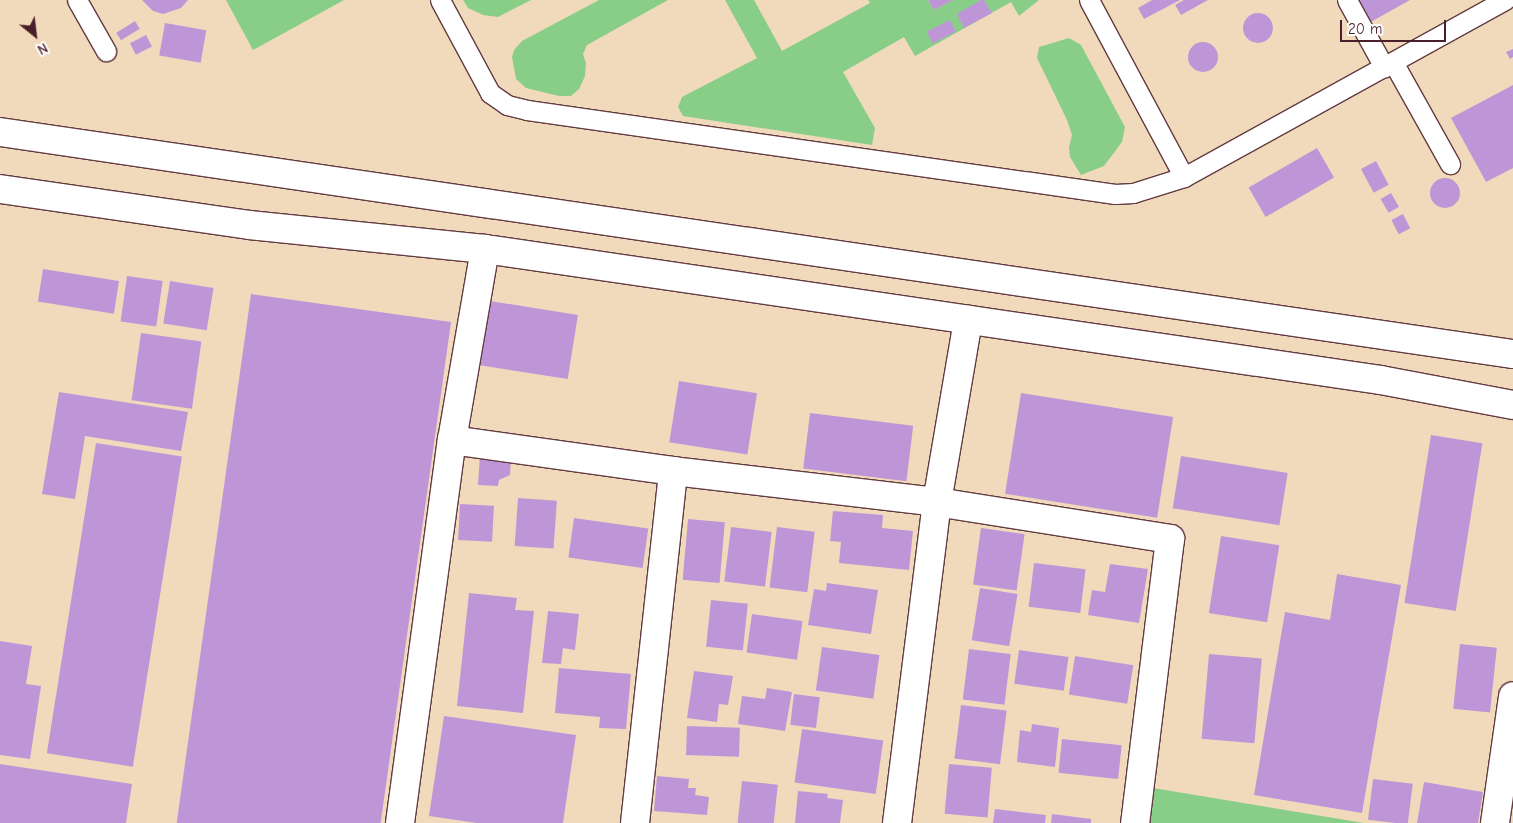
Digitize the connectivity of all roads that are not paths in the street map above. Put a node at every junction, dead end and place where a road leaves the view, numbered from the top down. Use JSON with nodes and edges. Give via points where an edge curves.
{"nodes":[{"id":1,"x":78,"y":0,"type":"edge"},
{"id":2,"x":440,"y":0,"type":"edge"},
{"id":3,"x":1089,"y":0,"type":"edge"},
{"id":4,"x":1347,"y":0,"type":"edge"},
{"id":5,"x":1505,"y":0,"type":"edge"},
{"id":6,"x":106,"y":51,"type":"dead end"},
{"id":7,"x":1388,"y":64,"type":"junction"},
{"id":8,"x":0,"y":132,"type":"edge"},
{"id":9,"x":1450,"y":164,"type":"dead end"},
{"id":10,"x":1184,"y":177,"type":"junction"},
{"id":11,"x":0,"y":189,"type":"edge"},
{"id":12,"x":485,"y":249,"type":"junction"},
{"id":13,"x":968,"y":320,"type":"junction"},
{"id":14,"x":1513,"y":354,"type":"edge"},
{"id":15,"x":1513,"y":406,"type":"edge"},
{"id":16,"x":452,"y":440,"type":"junction"},
{"id":17,"x":673,"y":471,"type":"junction"},
{"id":18,"x":937,"y":502,"type":"junction"},
{"id":19,"x":1513,"y":696,"type":"edge"},
{"id":20,"x":400,"y":823,"type":"edge"},
{"id":21,"x":635,"y":823,"type":"edge"},
{"id":22,"x":897,"y":823,"type":"edge"},
{"id":23,"x":1135,"y":823,"type":"edge"},
{"id":24,"x":1495,"y":823,"type":"edge"}],
"edges":[{"from":1,"to":6,"type":"lane"},
{"from":2,"to":10,"type":"lane","via":[[490,93],[507,105],[527,110],[1114,194],[1133,193]]},
{"from":3,"to":10,"type":"lane"},
{"from":4,"to":7,"type":"lane"},
{"from":5,"to":7,"type":"lane"},
{"from":7,"to":9,"type":"lane"},
{"from":7,"to":10,"type":"lane"},
{"from":8,"to":14,"type":"street"},
{"from":11,"to":12,"type":"street","via":[[249,225]]},
{"from":12,"to":13,"type":"street"},
{"from":12,"to":16,"type":"street"},
{"from":13,"to":15,"type":"street","via":[[1381,380]]},
{"from":13,"to":18,"type":"street"},
{"from":16,"to":17,"type":"street"},
{"from":16,"to":20,"type":"street"},
{"from":17,"to":18,"type":"street"},
{"from":17,"to":21,"type":"street"},
{"from":18,"to":22,"type":"street"},
{"from":18,"to":23,"type":"street","via":[[1170,539]]},
{"from":19,"to":24,"type":"street"}]}
